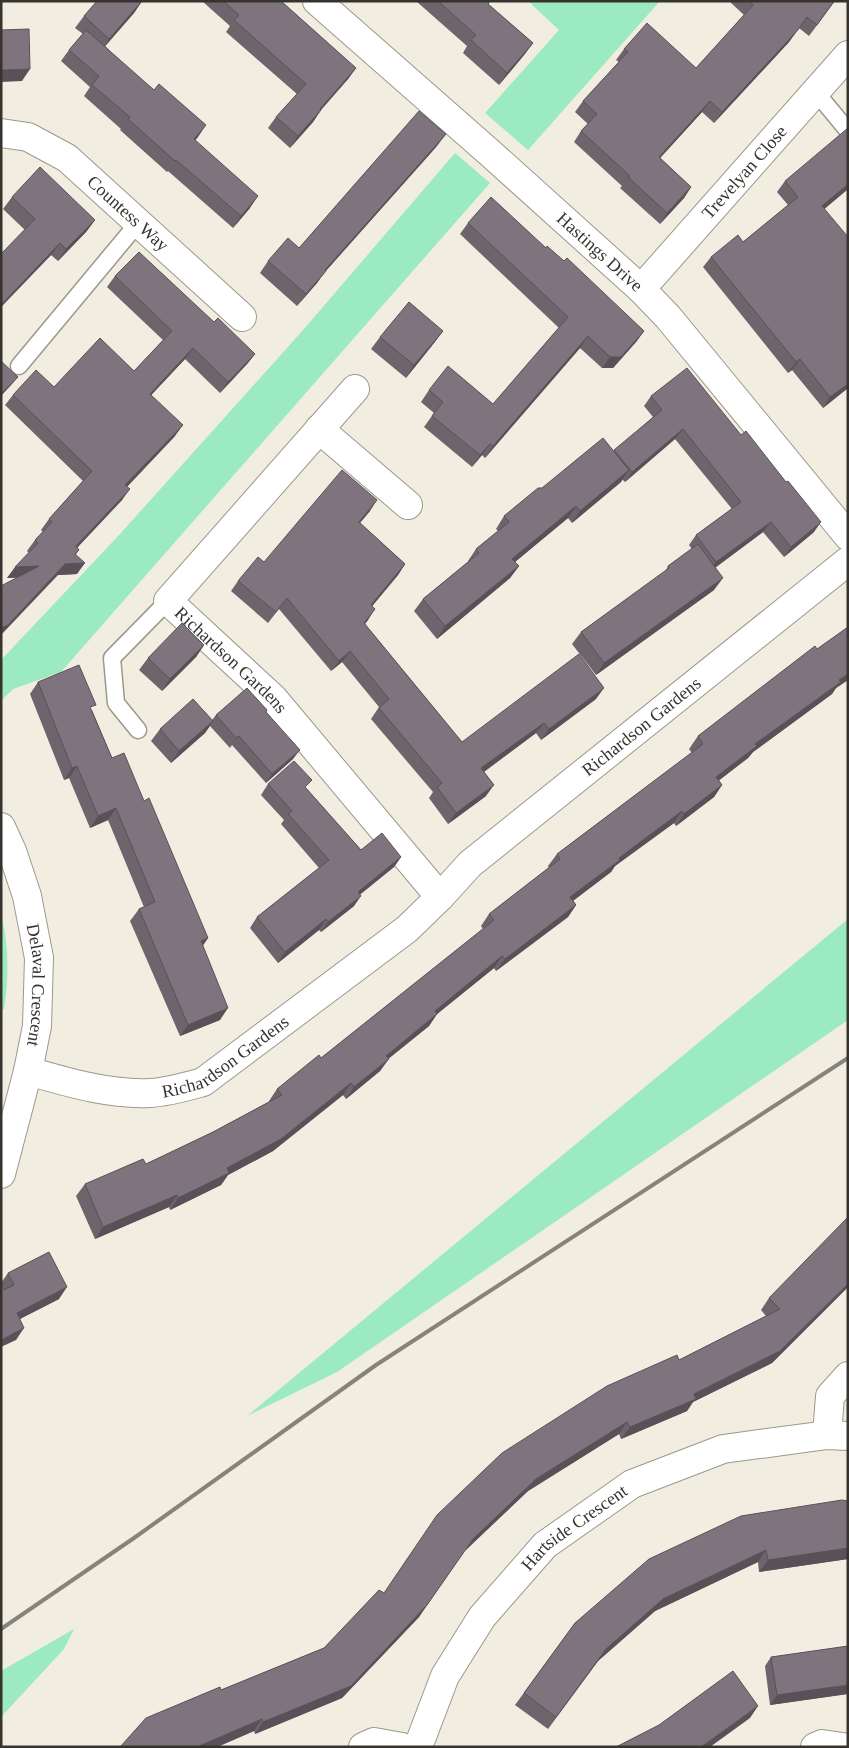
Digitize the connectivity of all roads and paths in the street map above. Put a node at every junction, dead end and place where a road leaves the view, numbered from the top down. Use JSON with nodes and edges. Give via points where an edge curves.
{"nodes":[{"id":1,"x":316,"y":1,"type":"edge"},
{"id":2,"x":848,"y":54,"type":"edge"},
{"id":3,"x":815,"y":91,"type":"junction"},
{"id":4,"x":848,"y":132,"type":"edge"},
{"id":5,"x":1,"y":133,"type":"edge"},
{"id":6,"x":138,"y":223,"type":"junction"},
{"id":7,"x":641,"y":289,"type":"junction"},
{"id":8,"x":242,"y":317,"type":"dead end"},
{"id":9,"x":18,"y":366,"type":"dead end"},
{"id":10,"x":355,"y":389,"type":"dead end"},
{"id":11,"x":319,"y":429,"type":"junction"},
{"id":12,"x":408,"y":504,"type":"dead end"},
{"id":13,"x":848,"y":536,"type":"edge"},
{"id":14,"x":848,"y":561,"type":"edge"},
{"id":15,"x":168,"y":601,"type":"junction"},
{"id":16,"x":138,"y":730,"type":"dead end"},
{"id":17,"x":1,"y":827,"type":"edge"},
{"id":18,"x":440,"y":897,"type":"junction"},
{"id":19,"x":28,"y":1071,"type":"junction"},
{"id":20,"x":1,"y":1174,"type":"edge"},
{"id":21,"x":848,"y":1376,"type":"edge"},
{"id":22,"x":837,"y":1435,"type":"edge"},
{"id":23,"x":363,"y":1747,"type":"edge"},
{"id":24,"x":402,"y":1747,"type":"edge"},
{"id":25,"x":418,"y":1747,"type":"edge"},
{"id":26,"x":815,"y":1747,"type":"edge"},
{"id":27,"x":843,"y":1747,"type":"edge"}],
"edges":[{"from":1,"to":7,"type":"street","name":"Hastings Drive"},
{"from":2,"to":3,"type":"street","name":"Trevelyan Close"},
{"from":3,"to":4,"type":"lane"},
{"from":3,"to":7,"type":"street","name":"Trevelyan Close"},
{"from":5,"to":6,"type":"street","name":"Countess Way","via":[[28,137],[67,158]]},
{"from":6,"to":8,"type":"street","name":"Countess Way"},
{"from":6,"to":9,"type":"lane"},
{"from":7,"to":13,"type":"street","name":"Hastings Drive","via":[[668,317]]},
{"from":10,"to":11,"type":"street","name":"Richardson Gardens"},
{"from":11,"to":12,"type":"street"},
{"from":11,"to":15,"type":"street","name":"Richardson Gardens"},
{"from":14,"to":18,"type":"street","name":"Richardson Gardens","via":[[470,864]]},
{"from":15,"to":16,"type":"lane","via":[[112,658],[116,703]]},
{"from":15,"to":18,"type":"street","name":"Richardson Gardens","via":[[273,698]]},
{"from":17,"to":19,"type":"street","name":"Delaval Crescent","via":[[27,896],[39,958],[37,1026]]},
{"from":18,"to":19,"type":"street","name":"Richardson Gardens","via":[[407,929],[202,1082],[150,1093],[121,1092],[77,1085]]},
{"from":19,"to":20,"type":"street","name":"Delaval Crescent"},
{"from":21,"to":22,"type":"street","name":"Hartside Crescent","via":[[830,1396]]},
{"from":22,"to":25,"type":"street","name":"Hartside Crescent","via":[[723,1449],[632,1484],[545,1545],[482,1616],[445,1676]]},
{"from":23,"to":24,"type":"street","via":[[374,1742]]},
{"from":26,"to":27,"type":"street","via":[[822,1744]]}]}
